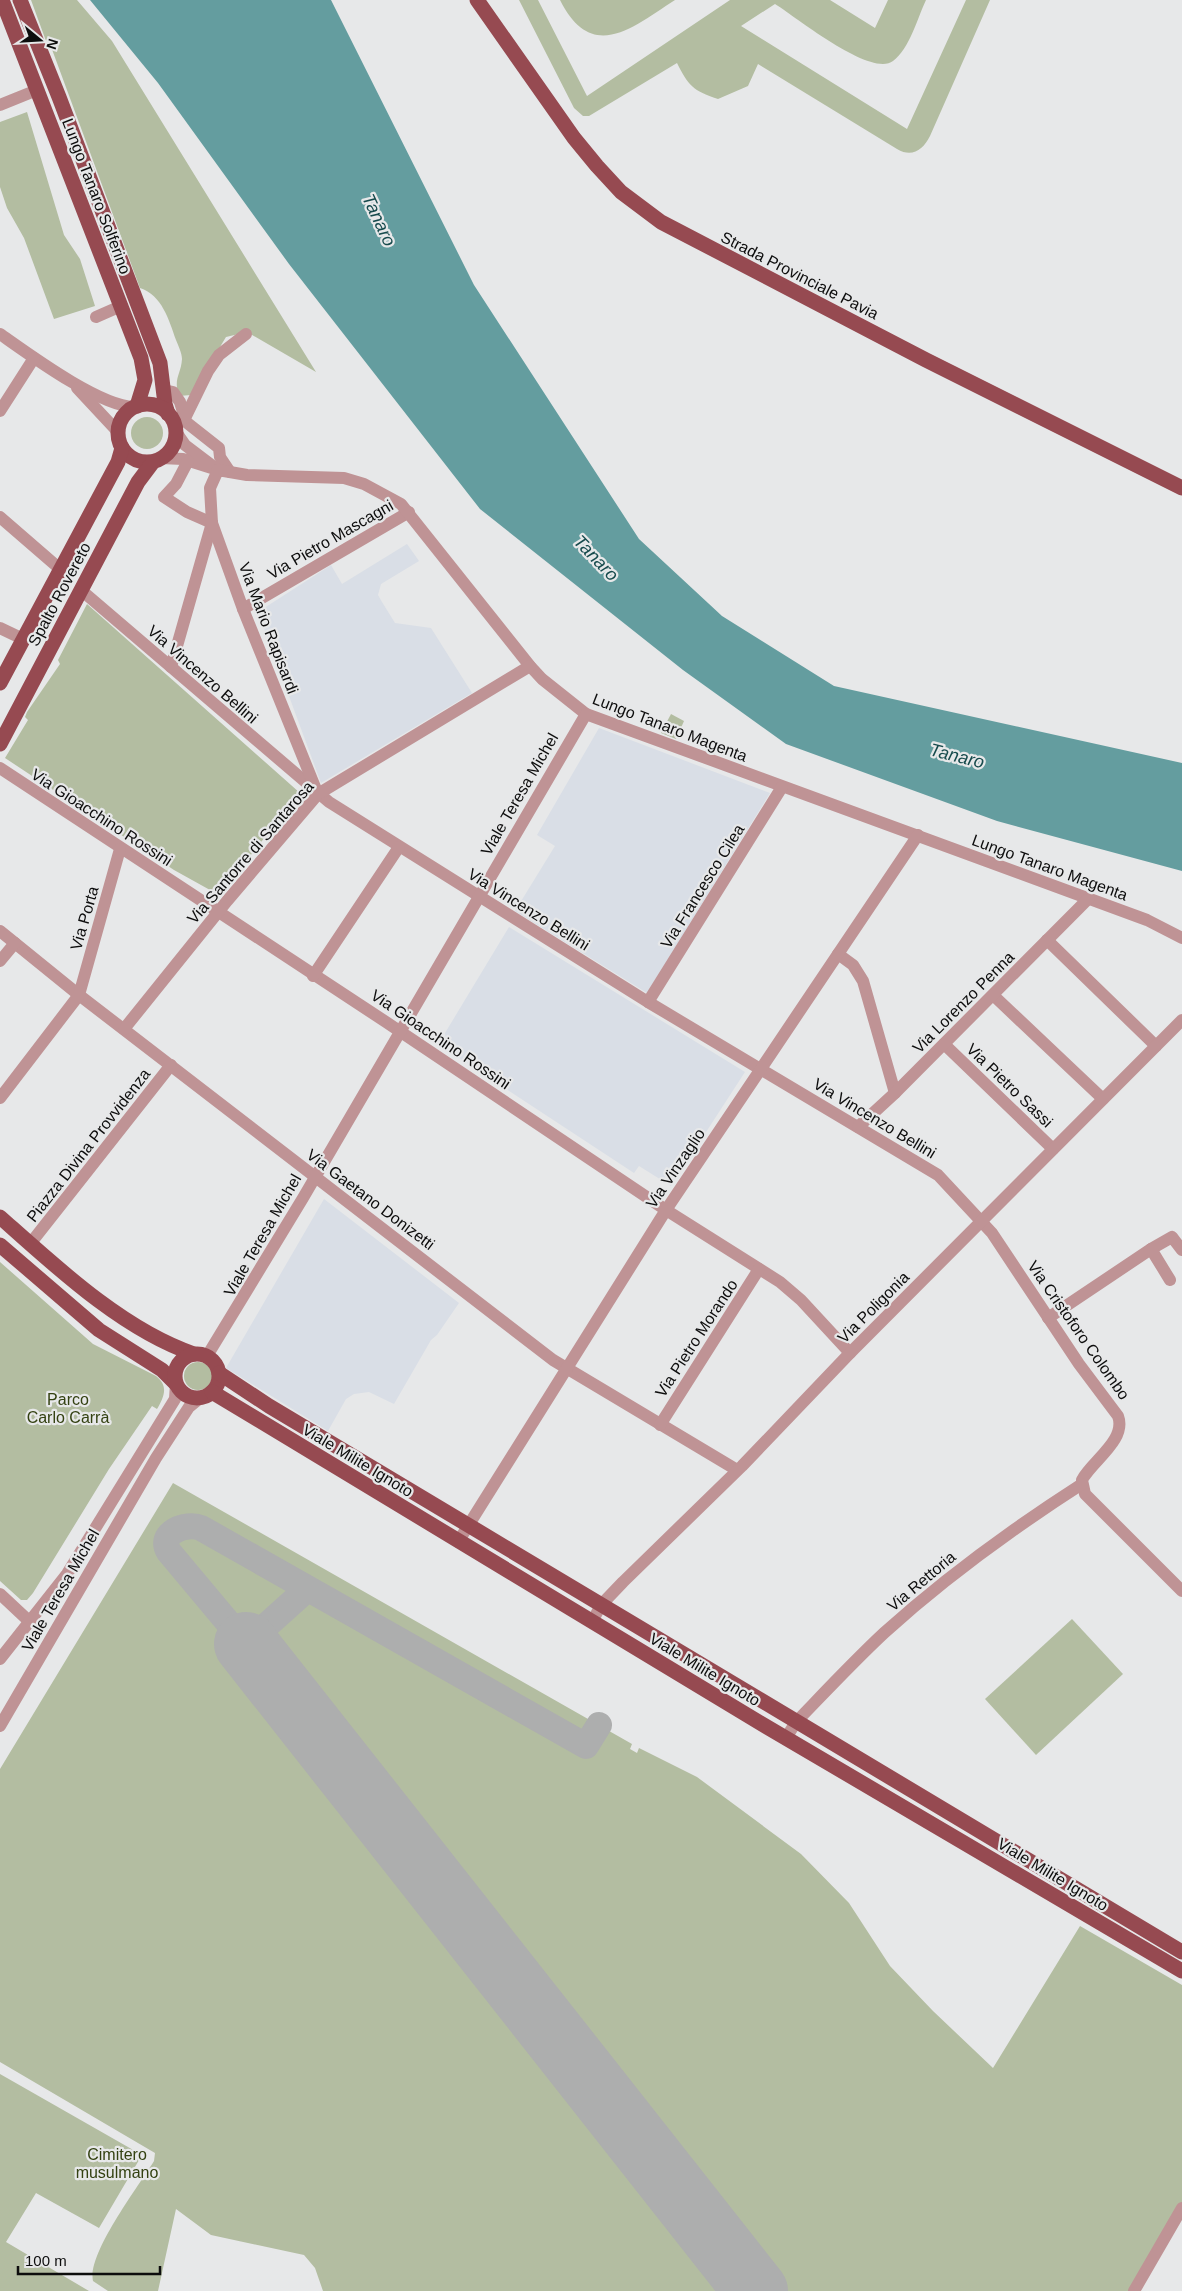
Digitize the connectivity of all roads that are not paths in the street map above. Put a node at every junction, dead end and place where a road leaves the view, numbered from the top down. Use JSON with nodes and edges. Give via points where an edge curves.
{"nodes":[{"id":1,"x":2,"y":0,"type":"edge"},
{"id":2,"x":477,"y":0,"type":"edge"},
{"id":3,"x":22,"y":4,"type":"edge"},
{"id":4,"x":37,"y":90,"type":"junction"},
{"id":5,"x":0,"y":105,"type":"edge"},
{"id":6,"x":121,"y":306,"type":"junction"},
{"id":7,"x":96,"y":316,"type":"dead end"},
{"id":8,"x":0,"y":334,"type":"edge"},
{"id":9,"x":246,"y":334,"type":"dead end"},
{"id":10,"x":34,"y":358,"type":"junction"},
{"id":11,"x":70,"y":381,"type":"junction"},
{"id":12,"x":164,"y":390,"type":"junction"},
{"id":13,"x":136,"y":407,"type":"junction"},
{"id":14,"x":0,"y":411,"type":"edge"},
{"id":15,"x":168,"y":414,"type":"junction"},
{"id":16,"x":184,"y":418,"type":"junction"},
{"id":17,"x":118,"y":432,"type":"junction"},
{"id":18,"x":176,"y":432,"type":"junction"},
{"id":19,"x":122,"y":448,"type":"junction"},
{"id":20,"x":157,"y":460,"type":"junction"},
{"id":21,"x":188,"y":461,"type":"junction"},
{"id":22,"x":224,"y":471,"type":"junction"},
{"id":23,"x":1182,"y":488,"type":"edge"},
{"id":24,"x":409,"y":512,"type":"junction"},
{"id":25,"x":0,"y":517,"type":"edge"},
{"id":26,"x":212,"y":523,"type":"junction"},
{"id":27,"x":60,"y":568,"type":"junction"},
{"id":28,"x":81,"y":590,"type":"junction"},
{"id":29,"x":243,"y":609,"type":"junction"},
{"id":30,"x":0,"y":628,"type":"edge"},
{"id":31,"x":23,"y":639,"type":"junction"},
{"id":32,"x":530,"y":666,"type":"junction"},
{"id":33,"x":171,"y":667,"type":"junction"},
{"id":34,"x":0,"y":683,"type":"edge"},
{"id":35,"x":586,"y":714,"type":"junction"},
{"id":36,"x":0,"y":744,"type":"edge"},
{"id":37,"x":0,"y":768,"type":"edge"},
{"id":38,"x":782,"y":787,"type":"junction"},
{"id":39,"x":318,"y":794,"type":"junction"},
{"id":40,"x":918,"y":835,"type":"junction"},
{"id":41,"x":399,"y":846,"type":"junction"},
{"id":42,"x":120,"y":849,"type":"junction"},
{"id":43,"x":479,"y":896,"type":"junction"},
{"id":44,"x":1088,"y":898,"type":"junction"},
{"id":45,"x":218,"y":912,"type":"junction"},
{"id":46,"x":0,"y":930,"type":"edge"},
{"id":47,"x":1182,"y":938,"type":"edge"},
{"id":48,"x":1047,"y":940,"type":"junction"},
{"id":49,"x":15,"y":942,"type":"junction"},
{"id":50,"x":838,"y":954,"type":"junction"},
{"id":51,"x":0,"y":961,"type":"edge"},
{"id":52,"x":313,"y":976,"type":"junction"},
{"id":53,"x":79,"y":995,"type":"junction"},
{"id":54,"x":993,"y":995,"type":"junction"},
{"id":55,"x":648,"y":1002,"type":"junction"},
{"id":56,"x":1181,"y":1023,"type":"edge"},
{"id":57,"x":124,"y":1029,"type":"junction"},
{"id":58,"x":400,"y":1031,"type":"junction"},
{"id":59,"x":944,"y":1044,"type":"junction"},
{"id":60,"x":1156,"y":1046,"type":"junction"},
{"id":61,"x":172,"y":1065,"type":"junction"},
{"id":62,"x":761,"y":1069,"type":"junction"},
{"id":63,"x":896,"y":1093,"type":"junction"},
{"id":64,"x":0,"y":1098,"type":"edge"},
{"id":65,"x":1103,"y":1099,"type":"junction"},
{"id":66,"x":858,"y":1126,"type":"junction"},
{"id":67,"x":1053,"y":1149,"type":"junction"},
{"id":68,"x":315,"y":1176,"type":"junction"},
{"id":69,"x":666,"y":1210,"type":"junction"},
{"id":70,"x":0,"y":1217,"type":"edge"},
{"id":71,"x":982,"y":1222,"type":"junction"},
{"id":72,"x":30,"y":1244,"type":"junction"},
{"id":73,"x":0,"y":1245,"type":"edge"},
{"id":74,"x":1151,"y":1249,"type":"junction"},
{"id":75,"x":1182,"y":1250,"type":"edge"},
{"id":76,"x":759,"y":1269,"type":"junction"},
{"id":77,"x":1170,"y":1280,"type":"dead end"},
{"id":78,"x":1048,"y":1318,"type":"junction"},
{"id":79,"x":850,"y":1353,"type":"junction"},
{"id":80,"x":201,"y":1355,"type":"junction"},
{"id":81,"x":566,"y":1369,"type":"junction"},
{"id":82,"x":219,"y":1374,"type":"junction"},
{"id":83,"x":176,"y":1384,"type":"junction"},
{"id":84,"x":206,"y":1395,"type":"junction"},
{"id":85,"x":660,"y":1424,"type":"junction"},
{"id":86,"x":737,"y":1470,"type":"junction"},
{"id":87,"x":1082,"y":1484,"type":"junction"},
{"id":88,"x":468,"y":1525,"type":"junction"},
{"id":89,"x":458,"y":1542,"type":"junction"},
{"id":90,"x":1180,"y":1585,"type":"edge"},
{"id":91,"x":0,"y":1594,"type":"edge"},
{"id":92,"x":601,"y":1605,"type":"junction"},
{"id":93,"x":30,"y":1622,"type":"junction"},
{"id":94,"x":592,"y":1622,"type":"junction"},
{"id":95,"x":0,"y":1659,"type":"edge"},
{"id":96,"x":4,"y":1709,"type":"edge"},
{"id":97,"x":796,"y":1722,"type":"junction"},
{"id":98,"x":0,"y":1726,"type":"edge"},
{"id":99,"x":786,"y":1738,"type":"junction"},
{"id":100,"x":1182,"y":1952,"type":"edge"},
{"id":101,"x":1182,"y":1971,"type":"edge"},
{"id":102,"x":1182,"y":2208,"type":"edge"},
{"id":103,"x":1134,"y":2291,"type":"edge"}],
"edges":[{"from":1,"to":4,"type":"main road","name":"Lungo Tanaro Solferino"},
{"from":2,"to":23,"type":"main road","name":"Strada Provinciale Pavia","via":[[596,166],[621,192],[661,222]]},
{"from":3,"to":12,"type":"main road","name":"Lungo Tanaro Solferino","via":[[148,330],[162,369]]},
{"from":4,"to":5,"type":"street"},
{"from":4,"to":6,"type":"main road","name":"Lungo Tanaro Solferino"},
{"from":6,"to":7,"type":"street"},
{"from":6,"to":13,"type":"main road","name":"Lungo Tanaro Solferino","via":[[145,375]]},
{"from":8,"to":10,"type":"street"},
{"from":9,"to":16,"type":"street","via":[[213,363]]},
{"from":10,"to":11,"type":"street"},
{"from":10,"to":14,"type":"street"},
{"from":11,"to":13,"type":"street","via":[[124,406]]},
{"from":11,"to":17,"type":"street"},
{"from":12,"to":15,"type":"main road","name":"Lungo Tanaro Solferino"},
{"from":12,"to":16,"type":"street","via":[[173,392],[180,402]]},
{"from":13,"to":15,"type":"main road","via":[[154,405]]},
{"from":13,"to":17,"type":"main road","via":[[122,418]]},
{"from":15,"to":18,"type":"main road"},
{"from":16,"to":22,"type":"street","via":[[194,431],[219,448]]},
{"from":17,"to":19,"type":"main road"},
{"from":18,"to":20,"type":"main road","via":[[173,446]]},
{"from":18,"to":22,"type":"street","via":[[186,445]]},
{"from":19,"to":20,"type":"main road","via":[[134,460]]},
{"from":19,"to":27,"type":"main road","name":"Spalto Rovereto","via":[[118,462]]},
{"from":20,"to":21,"type":"street","name":"Lungo Tanaro Magenta","via":[[175,458]]},
{"from":20,"to":28,"type":"main road","name":"Spalto Rovereto","via":[[140,477]]},
{"from":21,"to":22,"type":"street","name":"Lungo Tanaro Magenta"},
{"from":21,"to":26,"type":"street","via":[[176,484],[164,497]]},
{"from":22,"to":24,"type":"street","name":"Lungo Tanaro Magenta","via":[[247,475],[344,478],[364,484],[401,504]]},
{"from":22,"to":26,"type":"street","name":"Via Mario Rapisardi","via":[[210,488]]},
{"from":24,"to":29,"type":"street","name":"Via Pietro Mascagni"},
{"from":24,"to":32,"type":"street","name":"Lungo Tanaro Magenta"},
{"from":25,"to":27,"type":"street"},
{"from":26,"to":29,"type":"street","name":"Via Mario Rapisardi"},
{"from":26,"to":33,"type":"street"},
{"from":27,"to":31,"type":"main road","name":"Spalto Rovereto"},
{"from":28,"to":33,"type":"street","name":"Via Vincenzo Bellini"},
{"from":28,"to":36,"type":"main road","name":"Spalto Rovereto"},
{"from":29,"to":39,"type":"street","name":"Via Mario Rapisardi"},
{"from":30,"to":31,"type":"street"},
{"from":31,"to":34,"type":"main road","name":"Spalto Rovereto"},
{"from":32,"to":35,"type":"street","name":"Lungo Tanaro Magenta"},
{"from":32,"to":39,"type":"street","name":"Via Santorre di Santarosa"},
{"from":33,"to":39,"type":"street","name":"Via Vincenzo Bellini"},
{"from":35,"to":38,"type":"street","name":"Lungo Tanaro Magenta"},
{"from":35,"to":43,"type":"street","name":"Viale Teresa Michel"},
{"from":37,"to":42,"type":"street","name":"Via Gioacchino Rossini"},
{"from":38,"to":40,"type":"street","name":"Lungo Tanaro Magenta"},
{"from":38,"to":55,"type":"street","name":"Via Francesco Cilea"},
{"from":39,"to":41,"type":"street","name":"Via Vincenzo Bellini"},
{"from":39,"to":45,"type":"street","name":"Via Santorre di Santarosa"},
{"from":40,"to":44,"type":"street","name":"Lungo Tanaro Magenta"},
{"from":40,"to":50,"type":"street","name":"Via Vinzaglio"},
{"from":41,"to":43,"type":"street","name":"Via Vincenzo Bellini"},
{"from":41,"to":52,"type":"street"},
{"from":42,"to":45,"type":"street","name":"Via Gioacchino Rossini"},
{"from":42,"to":53,"type":"street","name":"Via Porta"},
{"from":43,"to":55,"type":"street","name":"Via Vincenzo Bellini"},
{"from":43,"to":58,"type":"street","name":"Viale Teresa Michel"},
{"from":44,"to":47,"type":"street","name":"Lungo Tanaro Magenta","via":[[1148,920]]},
{"from":44,"to":48,"type":"street","name":"Via Lorenzo Penna"},
{"from":45,"to":52,"type":"street","name":"Via Gioacchino Rossini"},
{"from":45,"to":57,"type":"street","name":"Via Santorre di Santarosa"},
{"from":46,"to":49,"type":"street","name":"Via Gaetano Donizetti"},
{"from":48,"to":54,"type":"street","name":"Via Lorenzo Penna"},
{"from":48,"to":60,"type":"street"},
{"from":49,"to":51,"type":"street"},
{"from":49,"to":53,"type":"street","name":"Via Gaetano Donizetti"},
{"from":50,"to":62,"type":"street","name":"Via Vinzaglio"},
{"from":50,"to":63,"type":"street","via":[[853,965],[863,981]]},
{"from":52,"to":58,"type":"street","name":"Via Gioacchino Rossini"},
{"from":53,"to":57,"type":"street","name":"Via Gaetano Donizetti"},
{"from":53,"to":64,"type":"street"},
{"from":54,"to":59,"type":"street","name":"Via Lorenzo Penna"},
{"from":54,"to":65,"type":"street"},
{"from":55,"to":62,"type":"street","name":"Via Vincenzo Bellini"},
{"from":56,"to":60,"type":"street","name":"Via Poligonia"},
{"from":57,"to":61,"type":"street","name":"Via Gaetano Donizetti"},
{"from":58,"to":68,"type":"street","name":"Viale Teresa Michel"},
{"from":58,"to":69,"type":"street","name":"Via Gioacchino Rossini"},
{"from":59,"to":63,"type":"street","name":"Via Lorenzo Penna"},
{"from":59,"to":67,"type":"street","name":"Via Pietro Sassi"},
{"from":60,"to":65,"type":"street","name":"Via Poligonia"},
{"from":61,"to":68,"type":"street","name":"Via Gaetano Donizetti"},
{"from":61,"to":72,"type":"street","name":"Piazza Divina Provvidenza"},
{"from":62,"to":66,"type":"street","name":"Via Vincenzo Bellini"},
{"from":62,"to":69,"type":"street","name":"Via Vinzaglio"},
{"from":63,"to":66,"type":"street","name":"Via Lorenzo Penna"},
{"from":65,"to":67,"type":"street","name":"Via Poligonia"},
{"from":66,"to":71,"type":"street","name":"Via Vincenzo Bellini","via":[[934,1172]]},
{"from":67,"to":71,"type":"street","name":"Via Poligonia"},
{"from":68,"to":80,"type":"street","name":"Viale Teresa Michel"},
{"from":68,"to":81,"type":"street","name":"Via Gaetano Donizetti"},
{"from":69,"to":76,"type":"street","name":"Via Gioacchino Rossini"},
{"from":69,"to":81,"type":"street","name":"Via Vinzaglio"},
{"from":70,"to":72,"type":"main road"},
{"from":71,"to":78,"type":"street","name":"Via Cristoforo Colombo"},
{"from":71,"to":79,"type":"street","name":"Via Poligonia"},
{"from":72,"to":80,"type":"main road","via":[[66,1276],[169,1346]]},
{"from":73,"to":83,"type":"main road","via":[[99,1330],[162,1370]]},
{"from":74,"to":75,"type":"street","via":[[1172,1237]]},
{"from":74,"to":77,"type":"street"},
{"from":74,"to":78,"type":"street"},
{"from":76,"to":79,"type":"street","name":"Via Gioacchino Rossini","via":[[801,1300]]},
{"from":76,"to":85,"type":"street","name":"Via Pietro Morando"},
{"from":78,"to":87,"type":"street","name":"Via Cristoforo Colombo","via":[[1120,1420],[1118,1434],[1083,1477]]},
{"from":79,"to":86,"type":"street","name":"Via Poligonia"},
{"from":80,"to":82,"type":"main road","via":[[215,1363]]},
{"from":80,"to":83,"type":"main road","via":[[183,1358],[177,1366]]},
{"from":81,"to":85,"type":"street","name":"Via Gaetano Donizetti"},
{"from":81,"to":88,"type":"street","name":"Via Vinzaglio"},
{"from":82,"to":84,"type":"main road","via":[[217,1385]]},
{"from":82,"to":88,"type":"main road","name":"Viale Milite Ignoto"},
{"from":83,"to":84,"type":"main road","via":[[185,1395]]},
{"from":83,"to":93,"type":"street","name":"Viale Teresa Michel","via":[[175,1399],[67,1574]]},
{"from":84,"to":89,"type":"main road","name":"Viale Milite Ignoto"},
{"from":84,"to":96,"type":"street","name":"Viale Teresa Michel","via":[[189,1407],[156,1458]]},
{"from":85,"to":86,"type":"street","name":"Via Gaetano Donizetti"},
{"from":86,"to":92,"type":"street","name":"Via Poligonia"},
{"from":87,"to":90,"type":"street","via":[[1085,1494],[1095,1506]]},
{"from":87,"to":97,"type":"street","name":"Via Rettoria","via":[[1016,1526],[921,1600]]},
{"from":88,"to":89,"type":"street","name":"Via Vinzaglio"},
{"from":88,"to":92,"type":"main road","name":"Viale Milite Ignoto"},
{"from":89,"to":94,"type":"main road","name":"Viale Milite Ignoto"},
{"from":91,"to":93,"type":"street"},
{"from":92,"to":94,"type":"street","name":"Via Poligonia"},
{"from":92,"to":97,"type":"main road","name":"Viale Milite Ignoto"},
{"from":93,"to":95,"type":"street","name":"Viale Teresa Michel"},
{"from":94,"to":99,"type":"main road","name":"Viale Milite Ignoto"},
{"from":96,"to":98,"type":"street","name":"Viale Teresa Michel"},
{"from":97,"to":99,"type":"street","name":"Via Rettoria"},
{"from":97,"to":100,"type":"main road","name":"Viale Milite Ignoto"},
{"from":99,"to":101,"type":"main road","name":"Viale Milite Ignoto"},
{"from":102,"to":103,"type":"street"}]}
